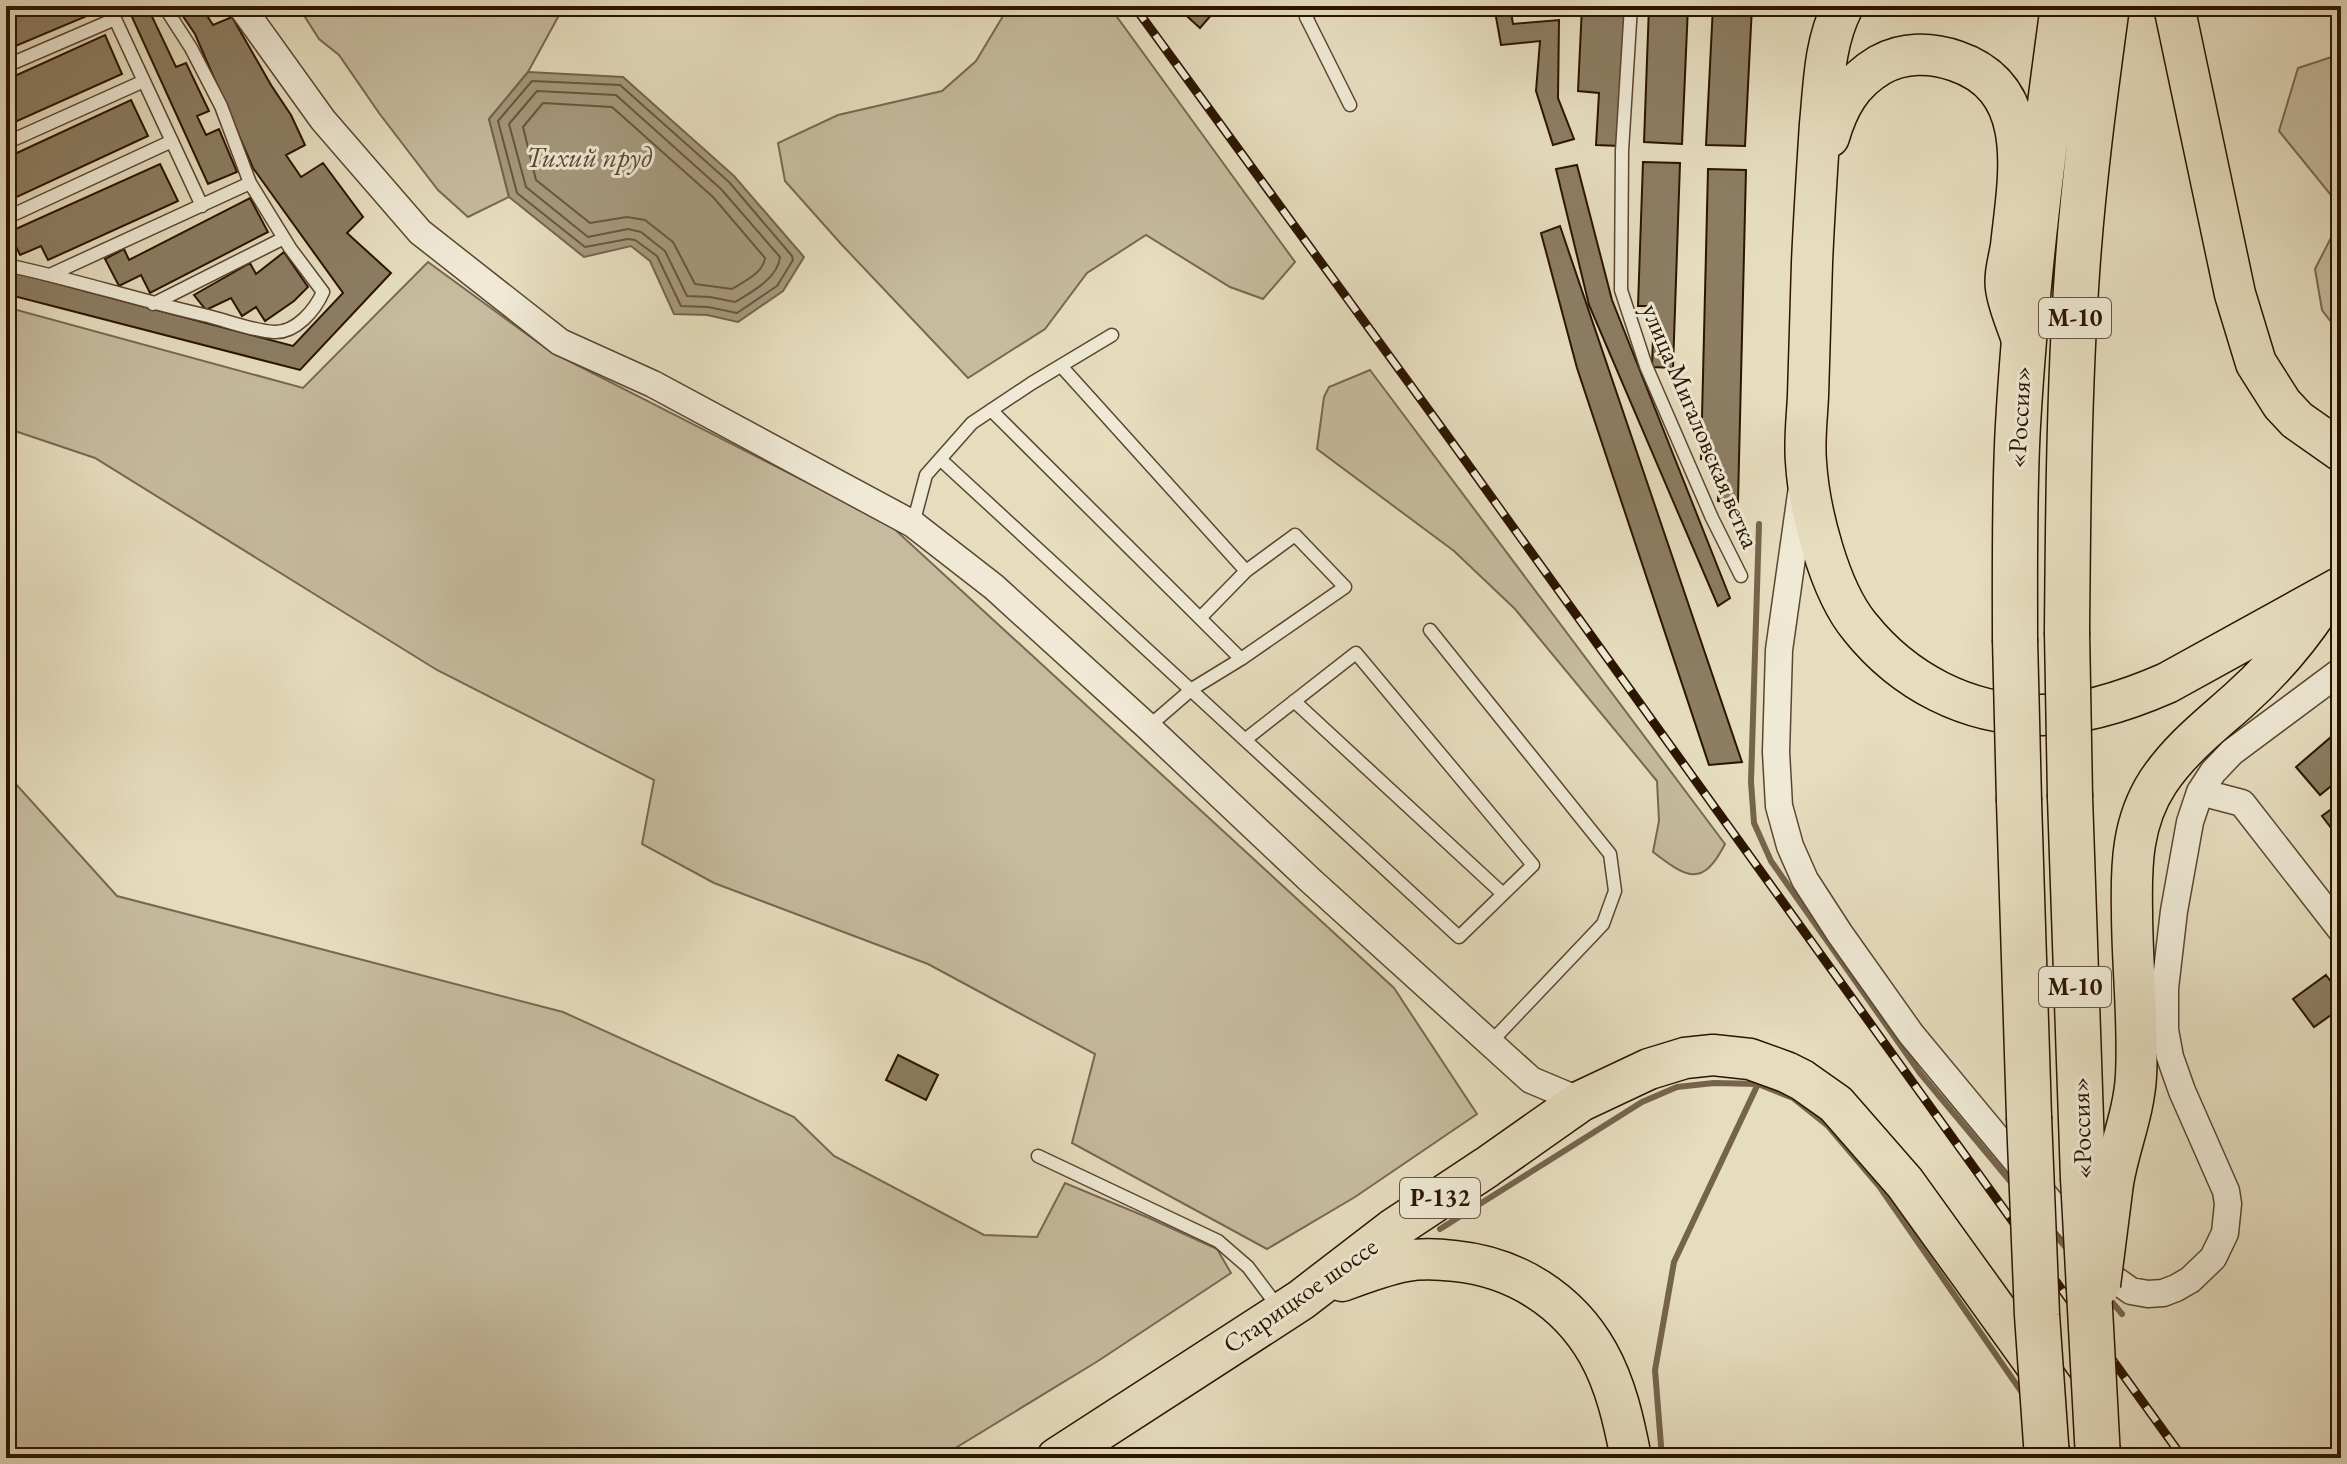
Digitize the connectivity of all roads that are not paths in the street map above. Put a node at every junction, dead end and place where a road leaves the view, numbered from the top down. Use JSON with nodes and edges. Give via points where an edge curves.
{"nodes":[{"id":1,"x":109,"y":6,"type":"edge"},
{"id":2,"x":164,"y":6,"type":"edge"},
{"id":3,"x":241,"y":6,"type":"edge"},
{"id":4,"x":1295,"y":6,"type":"edge"},
{"id":5,"x":1315,"y":6,"type":"edge"},
{"id":6,"x":1631,"y":6,"type":"edge"},
{"id":7,"x":1843,"y":6,"type":"edge"},
{"id":8,"x":2063,"y":6,"type":"edge"},
{"id":9,"x":2107,"y":6,"type":"edge"},
{"id":10,"x":2174,"y":6,"type":"edge"},
{"id":11,"x":1306,"y":17,"type":"junction"},
{"id":12,"x":115,"y":19,"type":"junction"},
{"id":13,"x":6,"y":66,"type":"edge"},
{"id":14,"x":144,"y":81,"type":"junction"},
{"id":15,"x":1350,"y":105,"type":"dead end"},
{"id":16,"x":172,"y":141,"type":"junction"},
{"id":17,"x":6,"y":143,"type":"edge"},
{"id":18,"x":250,"y":183,"type":"junction"},
{"id":19,"x":1814,"y":199,"type":"junction"},
{"id":20,"x":202,"y":206,"type":"junction"},
{"id":21,"x":6,"y":218,"type":"edge"},
{"id":22,"x":284,"y":238,"type":"junction"},
{"id":23,"x":6,"y":265,"type":"edge"},
{"id":24,"x":52,"y":274,"type":"junction"},
{"id":25,"x":153,"y":304,"type":"junction"},
{"id":26,"x":1112,"y":335,"type":"dead end"},
{"id":27,"x":2023,"y":344,"type":"junction"},
{"id":28,"x":1061,"y":366,"type":"junction"},
{"id":29,"x":991,"y":410,"type":"junction"},
{"id":30,"x":2341,"y":451,"type":"edge"},
{"id":31,"x":940,"y":459,"type":"junction"},
{"id":32,"x":1806,"y":462,"type":"junction"},
{"id":33,"x":913,"y":524,"type":"junction"},
{"id":34,"x":1246,"y":571,"type":"junction"},
{"id":35,"x":1741,"y":576,"type":"dead end"},
{"id":36,"x":2335,"y":591,"type":"edge"},
{"id":37,"x":1200,"y":618,"type":"junction"},
{"id":38,"x":1430,"y":630,"type":"dead end"},
{"id":39,"x":1241,"y":659,"type":"junction"},
{"id":40,"x":2341,"y":671,"type":"edge"},
{"id":41,"x":1192,"y":689,"type":"junction"},
{"id":42,"x":1294,"y":701,"type":"junction"},
{"id":43,"x":1148,"y":727,"type":"junction"},
{"id":44,"x":1246,"y":739,"type":"junction"},
{"id":45,"x":2200,"y":792,"type":"junction"},
{"id":46,"x":1503,"y":894,"type":"junction"},
{"id":47,"x":2341,"y":930,"type":"edge"},
{"id":48,"x":1490,"y":1043,"type":"junction"},
{"id":49,"x":1581,"y":1101,"type":"junction"},
{"id":50,"x":1038,"y":1156,"type":"dead end"},
{"id":51,"x":2098,"y":1180,"type":"junction"},
{"id":52,"x":1292,"y":1306,"type":"junction"},
{"id":53,"x":2037,"y":1315,"type":"junction"},
{"id":54,"x":1070,"y":1454,"type":"edge"},
{"id":55,"x":1631,"y":1458,"type":"edge"},
{"id":56,"x":2027,"y":1458,"type":"edge"},
{"id":57,"x":2047,"y":1458,"type":"edge"},
{"id":58,"x":2100,"y":1458,"type":"edge"}],
"edges":[{"from":1,"to":12,"type":"lane"},
{"from":2,"to":18,"type":"lane","via":[[221,106]]},
{"from":3,"to":33,"type":"street","via":[[323,120],[420,232],[560,342],[653,384]]},
{"from":4,"to":11,"type":"lane"},
{"from":5,"to":11,"type":"lane"},
{"from":6,"to":35,"type":"lane","name":"улица Мигаловская ветка","via":[[1621,290],[1646,366]]},
{"from":7,"to":19,"type":"main road","via":[[1826,56]]},
{"from":8,"to":27,"type":"highway","name":"«Россия»","number":"М-10"},
{"from":9,"to":51,"type":"highway","name":"«Россия»","number":"М-10","bridge":true,"via":[[2077,271],[2067,632],[2070,797]]},
{"from":10,"to":30,"type":"main road","via":[[2235,294],[2256,363],[2297,420]]},
{"from":11,"to":15,"type":"lane"},
{"from":12,"to":13,"type":"lane"},
{"from":12,"to":14,"type":"lane"},
{"from":14,"to":16,"type":"lane"},
{"from":14,"to":17,"type":"lane"},
{"from":16,"to":20,"type":"lane"},
{"from":16,"to":21,"type":"lane"},
{"from":18,"to":20,"type":"lane"},
{"from":18,"to":22,"type":"lane"},
{"from":19,"to":27,"type":"main road","via":[[1835,117],[1857,82],[1882,64],[1912,55],[1947,58],[1974,68],[2001,94],[2018,132],[2006,287]]},
{"from":19,"to":32,"type":"main road"},
{"from":20,"to":24,"type":"lane"},
{"from":22,"to":25,"type":"lane"},
{"from":22,"to":25,"type":"lane","via":[[323,292],[316,307],[296,324],[276,332]]},
{"from":23,"to":24,"type":"lane"},
{"from":24,"to":25,"type":"lane"},
{"from":26,"to":28,"type":"lane"},
{"from":27,"to":53,"type":"highway","name":"«Россия»","number":"М-10","bridge":true,"via":[[2015,639]]},
{"from":28,"to":29,"type":"lane"},
{"from":28,"to":34,"type":"lane"},
{"from":29,"to":31,"type":"lane"},
{"from":29,"to":37,"type":"lane"},
{"from":31,"to":33,"type":"lane","via":[[926,475]]},
{"from":31,"to":41,"type":"lane"},
{"from":32,"to":36,"type":"main road","via":[[1820,542],[1858,625],[1907,673],[1976,706],[2037,715],[2066,713],[2143,693]]},
{"from":32,"to":45,"type":"street","via":[[1779,650],[1779,806],[1790,846],[1805,880],[1911,1034],[2114,1279],[2131,1291],[2148,1294],[2176,1288],[2202,1269],[2219,1247],[2227,1219],[2226,1191],[2182,1091],[2165,1030],[2174,911]]},
{"from":33,"to":43,"type":"street","via":[[994,587]]},
{"from":34,"to":37,"type":"lane"},
{"from":34,"to":39,"type":"lane","via":[[1295,535],[1345,587]]},
{"from":36,"to":51,"type":"main road","via":[[2263,677],[2177,757],[2140,819],[2132,874],[2136,1077],[2118,1152]]},
{"from":37,"to":39,"type":"lane"},
{"from":38,"to":48,"type":"lane","via":[[1610,854],[1615,891],[1603,924]]},
{"from":39,"to":41,"type":"lane"},
{"from":40,"to":45,"type":"street","via":[[2232,752]]},
{"from":41,"to":43,"type":"lane"},
{"from":41,"to":44,"type":"lane"},
{"from":42,"to":44,"type":"lane"},
{"from":42,"to":46,"type":"lane"},
{"from":42,"to":46,"type":"lane","via":[[1356,653],[1533,865]]},
{"from":43,"to":48,"type":"street"},
{"from":44,"to":46,"type":"lane","via":[[1459,937]]},
{"from":45,"to":47,"type":"street","via":[[2242,803]]},
{"from":48,"to":49,"type":"street","via":[[1531,1080]]},
{"from":49,"to":52,"type":"main road","name":"Старицкое шоссе","number":"Р-132","via":[[1392,1230]]},
{"from":49,"to":58,"type":"main road","name":"Старицкое шоссе","via":[[1649,1069],[1700,1056],[1750,1059],[1812,1086],[1836,1104],[1905,1183]]},
{"from":50,"to":52,"type":"lane","via":[[1218,1241]]},
{"from":51,"to":58,"type":"highway","name":"«Россия»","number":"М-10","bridge":true,"via":[[2092,1345]]},
{"from":52,"to":54,"type":"main road","name":"Старицкое шоссе","number":"Р-132"},
{"from":52,"to":55,"type":"main road","via":[[1360,1274],[1427,1258],[1490,1267],[1525,1280],[1570,1316],[1600,1356],[1618,1400]]},
{"from":53,"to":56,"type":"main road","bridge":true},
{"from":53,"to":57,"type":"highway","name":"«Россия»","number":"М-10","bridge":true}]}
